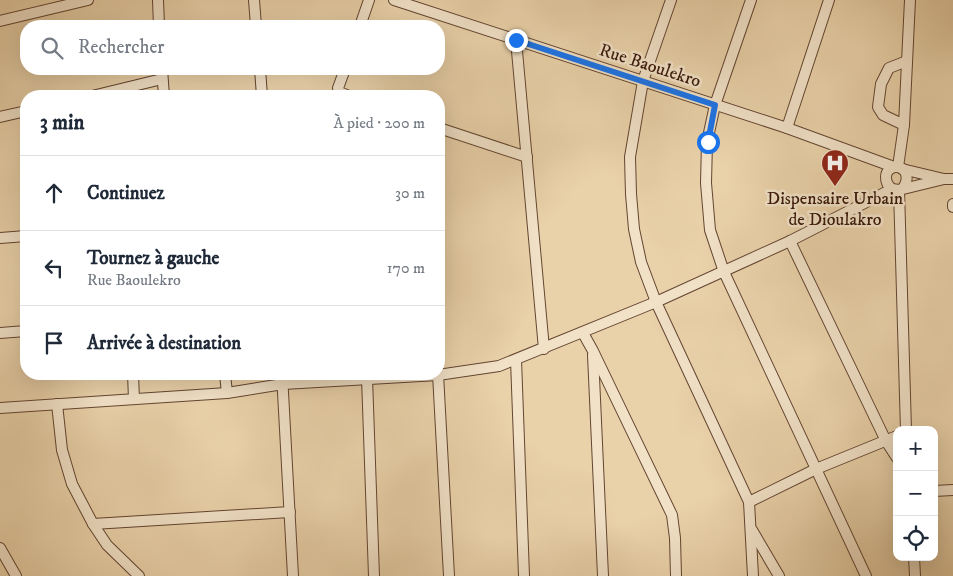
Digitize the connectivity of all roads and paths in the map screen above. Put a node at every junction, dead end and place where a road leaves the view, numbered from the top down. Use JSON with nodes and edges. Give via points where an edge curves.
{"nodes":[{"id":1,"x":88,"y":0,"type":"edge"},
{"id":2,"x":158,"y":0,"type":"edge"},
{"id":3,"x":254,"y":0,"type":"edge"},
{"id":4,"x":369,"y":0,"type":"edge"},
{"id":5,"x":394,"y":0,"type":"edge"},
{"id":6,"x":671,"y":0,"type":"edge"},
{"id":7,"x":751,"y":0,"type":"edge"},
{"id":8,"x":830,"y":0,"type":"edge"},
{"id":9,"x":910,"y":0,"type":"edge"},
{"id":10,"x":159,"y":20,"type":"edge"},
{"id":11,"x":256,"y":20,"type":"edge"},
{"id":12,"x":362,"y":20,"type":"edge"},
{"id":13,"x":0,"y":21,"type":"edge"},
{"id":14,"x":516,"y":40,"type":"junction"},
{"id":15,"x":907,"y":61,"type":"junction"},
{"id":16,"x":159,"y":75,"type":"edge"},
{"id":17,"x":162,"y":75,"type":"edge"},
{"id":18,"x":260,"y":75,"type":"edge"},
{"id":19,"x":343,"y":75,"type":"edge"},
{"id":20,"x":643,"y":81,"type":"junction"},
{"id":21,"x":111,"y":90,"type":"edge"},
{"id":22,"x":163,"y":90,"type":"edge"},
{"id":23,"x":262,"y":90,"type":"edge"},
{"id":24,"x":338,"y":90,"type":"edge"},
{"id":25,"x":715,"y":105,"type":"junction"},
{"id":26,"x":20,"y":112,"type":"edge"},
{"id":27,"x":0,"y":117,"type":"edge"},
{"id":28,"x":904,"y":125,"type":"junction"},
{"id":29,"x":787,"y":128,"type":"junction"},
{"id":30,"x":445,"y":130,"type":"edge"},
{"id":31,"x":527,"y":157,"type":"junction"},
{"id":32,"x":898,"y":168,"type":"junction"},
{"id":33,"x":949,"y":179,"type":"edge"},
{"id":34,"x":898,"y":189,"type":"junction"},
{"id":35,"x":20,"y":236,"type":"edge"},
{"id":36,"x":0,"y":238,"type":"edge"},
{"id":37,"x":790,"y":241,"type":"junction"},
{"id":38,"x":724,"y":272,"type":"junction"},
{"id":39,"x":656,"y":302,"type":"junction"},
{"id":40,"x":20,"y":331,"type":"edge"},
{"id":41,"x":0,"y":332,"type":"edge"},
{"id":42,"x":583,"y":333,"type":"junction"},
{"id":43,"x":544,"y":348,"type":"junction"},
{"id":44,"x":593,"y":351,"type":"junction"},
{"id":45,"x":516,"y":360,"type":"junction"},
{"id":46,"x":445,"y":374,"type":"edge"},
{"id":47,"x":133,"y":380,"type":"edge"},
{"id":48,"x":226,"y":380,"type":"edge"},
{"id":49,"x":278,"y":380,"type":"edge"},
{"id":50,"x":282,"y":380,"type":"edge"},
{"id":51,"x":366,"y":380,"type":"edge"},
{"id":52,"x":438,"y":380,"type":"edge"},
{"id":53,"x":227,"y":393,"type":"junction"},
{"id":54,"x":134,"y":399,"type":"junction"},
{"id":55,"x":57,"y":404,"type":"junction"},
{"id":56,"x":0,"y":408,"type":"edge"},
{"id":57,"x":906,"y":426,"type":"edge"},
{"id":58,"x":893,"y":438,"type":"edge"},
{"id":59,"x":886,"y":441,"type":"junction"},
{"id":60,"x":893,"y":452,"type":"edge"},
{"id":61,"x":816,"y":469,"type":"junction"},
{"id":62,"x":953,"y":490,"type":"edge"},
{"id":63,"x":938,"y":491,"type":"edge"},
{"id":64,"x":749,"y":502,"type":"junction"},
{"id":65,"x":290,"y":512,"type":"junction"},
{"id":66,"x":93,"y":524,"type":"junction"},
{"id":67,"x":751,"y":528,"type":"junction"},
{"id":68,"x":0,"y":548,"type":"edge"},
{"id":69,"x":914,"y":561,"type":"edge"},
{"id":70,"x":16,"y":576,"type":"edge"},
{"id":71,"x":139,"y":576,"type":"edge"},
{"id":72,"x":293,"y":576,"type":"edge"},
{"id":73,"x":374,"y":576,"type":"edge"},
{"id":74,"x":449,"y":576,"type":"edge"},
{"id":75,"x":524,"y":576,"type":"edge"},
{"id":76,"x":603,"y":576,"type":"edge"},
{"id":77,"x":676,"y":576,"type":"edge"},
{"id":78,"x":753,"y":576,"type":"edge"},
{"id":79,"x":780,"y":576,"type":"edge"},
{"id":80,"x":866,"y":576,"type":"edge"},
{"id":81,"x":915,"y":576,"type":"edge"}],
"edges":[{"from":1,"to":13,"type":"street"},
{"from":2,"to":10,"type":"street"},
{"from":3,"to":11,"type":"street"},
{"from":4,"to":12,"type":"street"},
{"from":5,"to":14,"type":"street","name":"Rue Baoulekro"},
{"from":6,"to":20,"type":"street"},
{"from":7,"to":25,"type":"street"},
{"from":8,"to":29,"type":"street"},
{"from":9,"to":15,"type":"street"},
{"from":14,"to":20,"type":"street","name":"Rue Baoulekro"},
{"from":14,"to":31,"type":"street"},
{"from":15,"to":28,"type":"street"},
{"from":15,"to":28,"type":"street","via":[[889,68],[881,84],[878,108],[883,115]]},
{"from":16,"to":21,"type":"street"},
{"from":17,"to":22,"type":"street"},
{"from":18,"to":23,"type":"street"},
{"from":19,"to":24,"type":"street"},
{"from":20,"to":25,"type":"street","name":"Rue Baoulekro"},
{"from":20,"to":39,"type":"street","via":[[630,157],[631,194],[641,262]]},
{"from":25,"to":29,"type":"street","name":"Rue Baoulekro"},
{"from":25,"to":38,"type":"street","via":[[708,142],[706,183],[710,230]]},
{"from":26,"to":27,"type":"street"},
{"from":28,"to":32,"type":"street"},
{"from":29,"to":32,"type":"street","name":"Rue Baoulekro"},
{"from":30,"to":31,"type":"street"},
{"from":31,"to":43,"type":"street"},
{"from":32,"to":33,"type":"street","name":"Rue Baoulekro"},
{"from":32,"to":34,"type":"street","via":[[906,172],[908,178],[907,183]]},
{"from":32,"to":34,"type":"street","via":[[888,171],[885,177],[887,184]]},
{"from":33,"to":34,"type":"street","name":"Rue Baoulekro"},
{"from":34,"to":37,"type":"street","name":"Rue Baoulekro"},
{"from":34,"to":57,"type":"street"},
{"from":35,"to":36,"type":"street"},
{"from":37,"to":38,"type":"street","name":"Rue Baoulekro"},
{"from":37,"to":59,"type":"street"},
{"from":38,"to":39,"type":"street","name":"Rue Baoulekro"},
{"from":38,"to":61,"type":"street"},
{"from":39,"to":42,"type":"street","name":"Rue Baoulekro"},
{"from":39,"to":64,"type":"street"},
{"from":40,"to":41,"type":"street"},
{"from":42,"to":43,"type":"street","name":"Rue Baoulekro"},
{"from":42,"to":44,"type":"street"},
{"from":43,"to":45,"type":"street","name":"Rue Baoulekro"},
{"from":44,"to":76,"type":"street"},
{"from":44,"to":77,"type":"street","via":[[672,515]]},
{"from":45,"to":46,"type":"street","name":"Rue Baoulekro","via":[[500,366]]},
{"from":45,"to":75,"type":"street"},
{"from":47,"to":54,"type":"street"},
{"from":48,"to":53,"type":"street"},
{"from":49,"to":53,"type":"street","name":"Rue Baoulekro"},
{"from":50,"to":65,"type":"street"},
{"from":51,"to":73,"type":"street"},
{"from":52,"to":74,"type":"street"},
{"from":53,"to":54,"type":"street","name":"Rue Baoulekro"},
{"from":54,"to":55,"type":"street","name":"Rue Baoulekro"},
{"from":55,"to":56,"type":"street","name":"Rue Baoulekro"},
{"from":55,"to":66,"type":"street","via":[[62,450],[72,484]]},
{"from":58,"to":59,"type":"street"},
{"from":59,"to":60,"type":"street"},
{"from":59,"to":61,"type":"street"},
{"from":61,"to":64,"type":"street"},
{"from":61,"to":80,"type":"street"},
{"from":62,"to":63,"type":"street"},
{"from":64,"to":67,"type":"street"},
{"from":65,"to":66,"type":"street"},
{"from":65,"to":72,"type":"street"},
{"from":66,"to":71,"type":"street","via":[[107,545]]},
{"from":67,"to":78,"type":"street"},
{"from":67,"to":79,"type":"street"},
{"from":68,"to":70,"type":"street"},
{"from":69,"to":81,"type":"street"}]}
